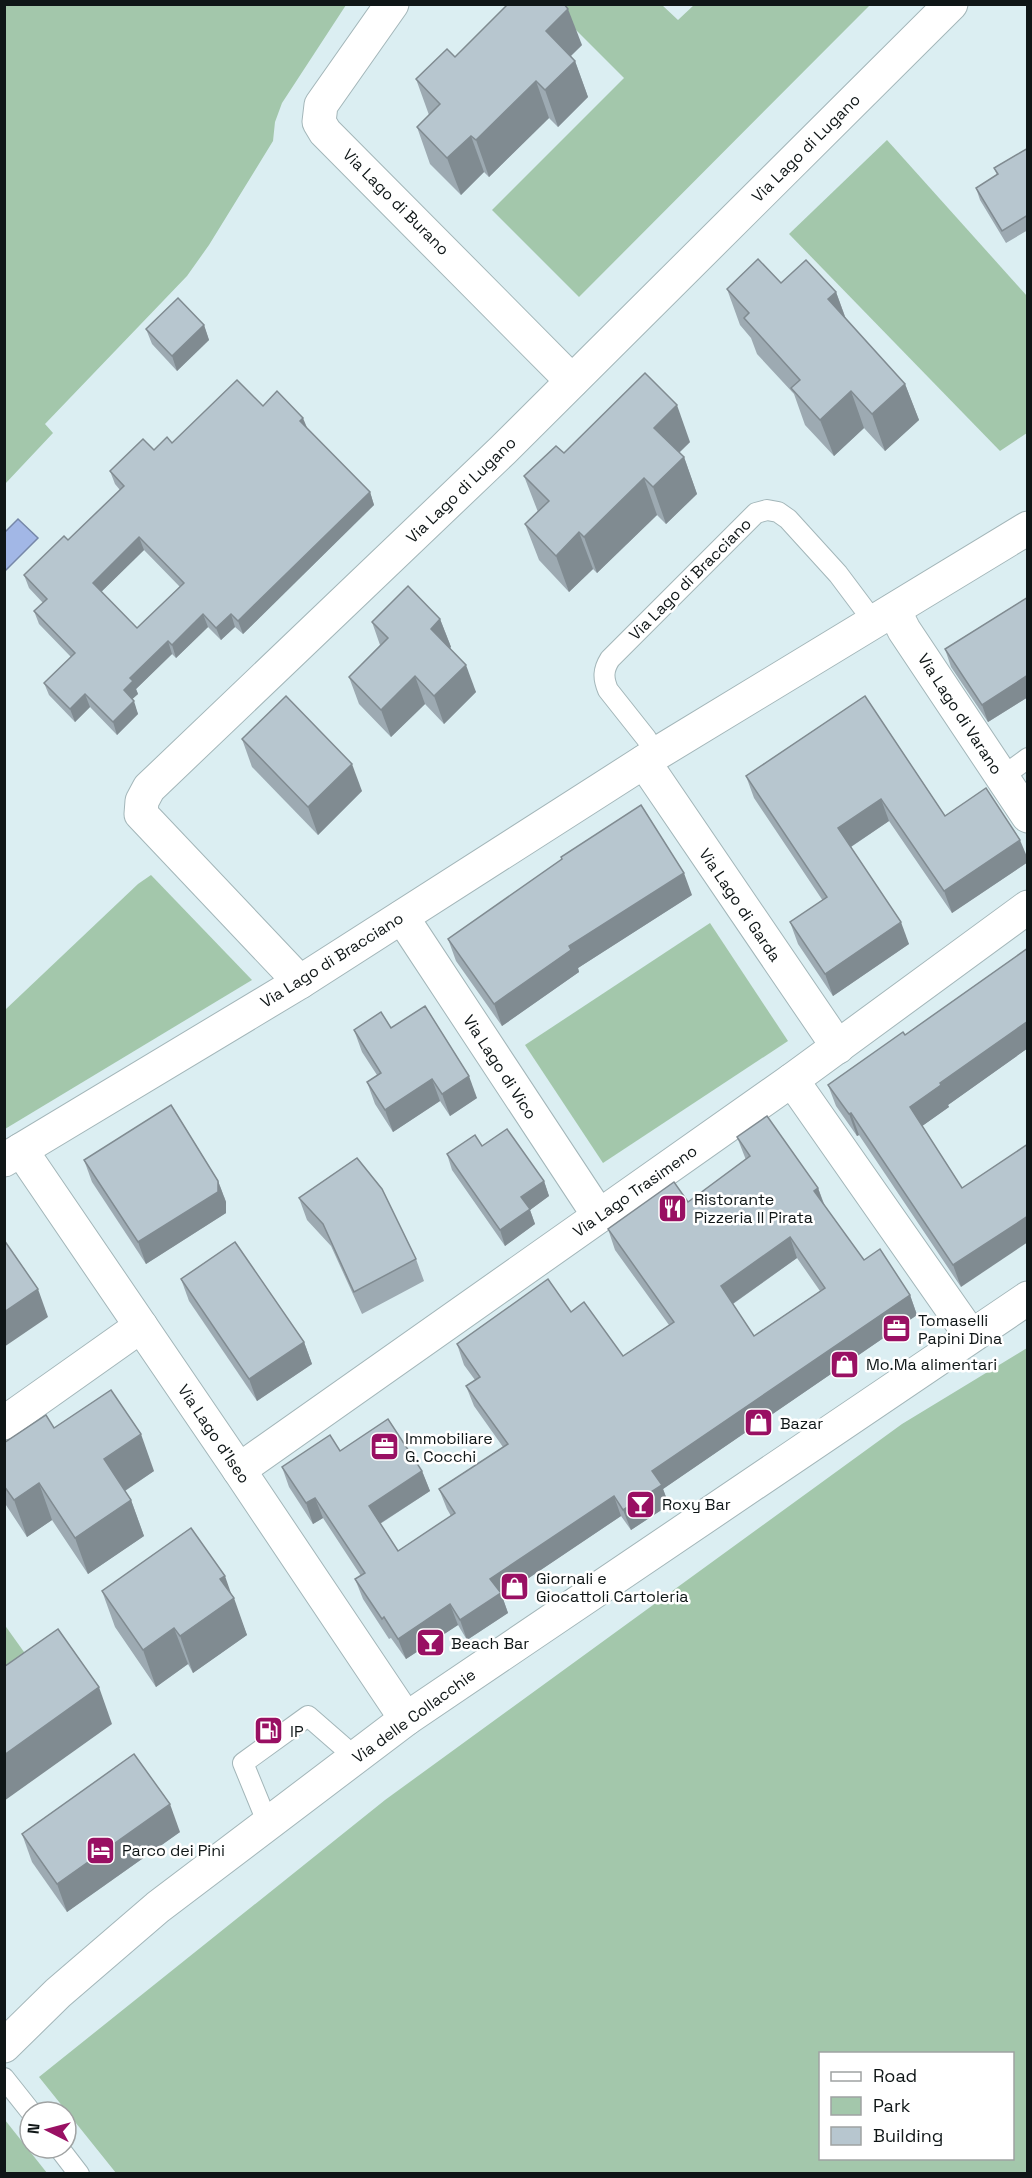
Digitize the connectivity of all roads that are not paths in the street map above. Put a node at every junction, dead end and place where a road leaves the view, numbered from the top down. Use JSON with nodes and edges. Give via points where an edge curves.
{"nodes":[{"id":1,"x":392,"y":4,"type":"edge"},
{"id":2,"x":951,"y":4,"type":"edge"},
{"id":3,"x":572,"y":381,"type":"junction"},
{"id":4,"x":1028,"y":528,"type":"edge"},
{"id":5,"x":884,"y":616,"type":"junction"},
{"id":6,"x":650,"y":758,"type":"junction"},
{"id":7,"x":1028,"y":758,"type":"edge"},
{"id":8,"x":1002,"y":777,"type":"junction"},
{"id":9,"x":1028,"y":816,"type":"edge"},
{"id":10,"x":1028,"y":907,"type":"edge"},
{"id":11,"x":402,"y":917,"type":"junction"},
{"id":12,"x":300,"y":982,"type":"junction"},
{"id":13,"x":838,"y":1047,"type":"junction"},
{"id":14,"x":792,"y":1080,"type":"junction"},
{"id":15,"x":13,"y":1155,"type":"edge"},
{"id":16,"x":599,"y":1216,"type":"junction"},
{"id":17,"x":1028,"y":1298,"type":"edge"},
{"id":18,"x":141,"y":1326,"type":"junction"},
{"id":19,"x":971,"y":1336,"type":"junction"},
{"id":20,"x":4,"y":1424,"type":"edge"},
{"id":21,"x":240,"y":1470,"type":"junction"},
{"id":22,"x":406,"y":1719,"type":"junction"},
{"id":23,"x":356,"y":1758,"type":"junction"},
{"id":24,"x":268,"y":1824,"type":"junction"},
{"id":25,"x":4,"y":2046,"type":"edge"},
{"id":26,"x":4,"y":2078,"type":"edge"},
{"id":27,"x":21,"y":2100,"type":"edge"},
{"id":28,"x":68,"y":2160,"type":"edge"},
{"id":29,"x":79,"y":2174,"type":"edge"}],
"edges":[{"from":1,"to":3,"type":"street","name":"Via Lago di Burano","via":[[321,105],[319,122]]},
{"from":2,"to":3,"type":"street","name":"Via Lago di Lugano"},
{"from":3,"to":12,"type":"street","name":"Via Lago di Lugano","via":[[149,788],[142,801],[141,814]]},
{"from":4,"to":5,"type":"street","name":"Via Lago di Bracciano"},
{"from":5,"to":6,"type":"street","name":"Via Lago di Bracciano"},
{"from":5,"to":6,"type":"lane","name":"Via Lago di Bracciano","via":[[838,574],[788,519],[778,512],[756,513],[605,668],[608,690],[646,738]]},
{"from":5,"to":8,"type":"street","name":"Via Lago di Varano","via":[[904,630]]},
{"from":6,"to":11,"type":"street","name":"Via Lago di Bracciano"},
{"from":6,"to":13,"type":"street","name":"Via Lago di Garda"},
{"from":7,"to":8,"type":"lane"},
{"from":8,"to":9,"type":"street","name":"Via Lago di Varano"},
{"from":10,"to":13,"type":"street","name":"Via Lago Trasimeno"},
{"from":11,"to":12,"type":"street","name":"Via Lago di Bracciano"},
{"from":11,"to":16,"type":"street","name":"Via Lago di Vico"},
{"from":12,"to":15,"type":"street","name":"Via Lago di Bracciano"},
{"from":13,"to":14,"type":"street","name":"Via Lago Trasimeno"},
{"from":14,"to":16,"type":"street","name":"Via Lago Trasimeno"},
{"from":14,"to":19,"type":"street"},
{"from":15,"to":18,"type":"street","name":"Via Lago d'Iseo"},
{"from":16,"to":21,"type":"street","name":"Via Lago Trasimeno"},
{"from":17,"to":19,"type":"street","name":"Via delle Collacchie"},
{"from":18,"to":20,"type":"street"},
{"from":18,"to":21,"type":"street","name":"Via Lago d'Iseo"},
{"from":19,"to":22,"type":"street","name":"Via delle Collacchie"},
{"from":21,"to":22,"type":"street","name":"Via Lago d'Iseo"},
{"from":22,"to":23,"type":"street","name":"Via delle Collacchie"},
{"from":23,"to":24,"type":"street","name":"Via delle Collacchie"},
{"from":23,"to":24,"type":"lane","via":[[308,1716],[275,1739],[243,1763]]},
{"from":24,"to":25,"type":"street","name":"Via delle Collacchie","via":[[150,1914],[58,1993]]},
{"from":26,"to":27,"type":"lane"},
{"from":28,"to":29,"type":"lane"}]}
